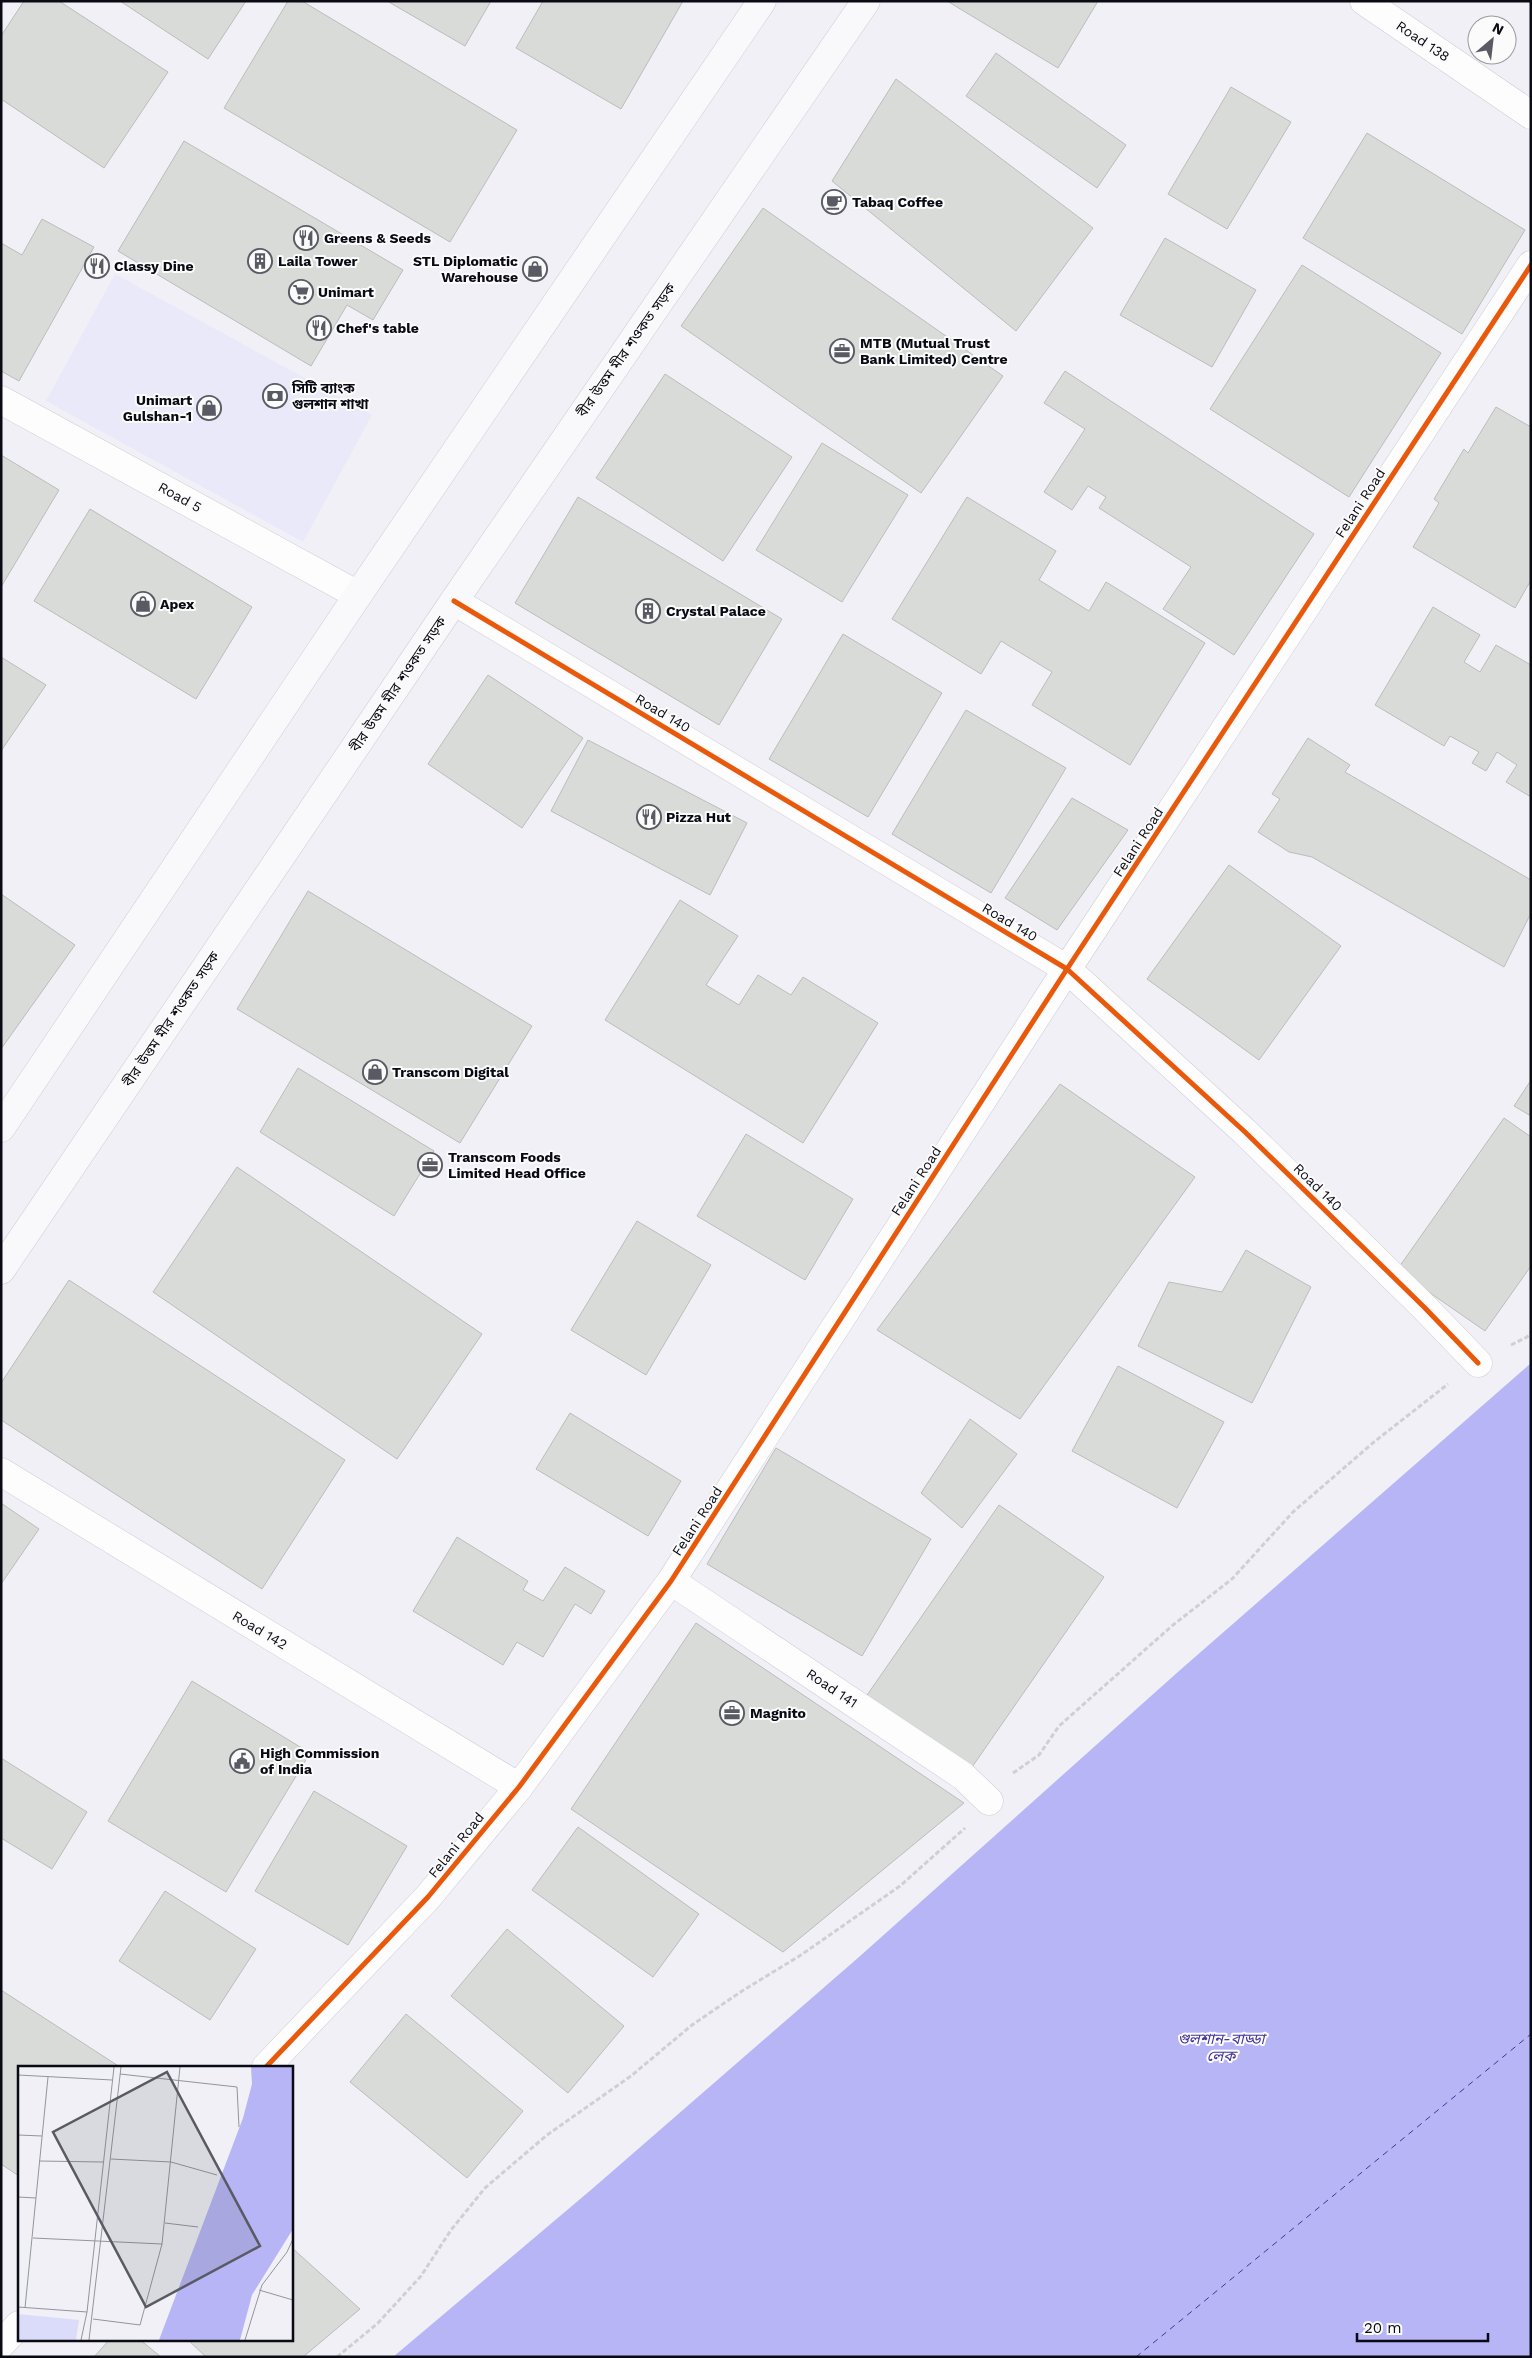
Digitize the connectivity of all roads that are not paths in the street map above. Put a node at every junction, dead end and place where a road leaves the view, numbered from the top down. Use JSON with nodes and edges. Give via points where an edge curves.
{"nodes":[{"id":1,"x":762,"y":1,"type":"edge"},
{"id":2,"x":866,"y":1,"type":"edge"},
{"id":3,"x":1364,"y":1,"type":"edge"},
{"id":4,"x":1531,"y":115,"type":"edge"},
{"id":5,"x":1531,"y":265,"type":"edge"},
{"id":6,"x":1,"y":400,"type":"edge"},
{"id":7,"x":358,"y":595,"type":"junction"},
{"id":8,"x":454,"y":601,"type":"junction"},
{"id":9,"x":1067,"y":969,"type":"junction"},
{"id":10,"x":1,"y":1128,"type":"edge"},
{"id":11,"x":1,"y":1270,"type":"edge"},
{"id":12,"x":1478,"y":1363,"type":"road end"},
{"id":13,"x":1,"y":1472,"type":"edge"},
{"id":14,"x":671,"y":1581,"type":"junction"},
{"id":15,"x":519,"y":1787,"type":"junction"},
{"id":16,"x":989,"y":1801,"type":"road end"},
{"id":17,"x":267,"y":2066,"type":"edge"},
{"id":18,"x":18,"y":2326,"type":"edge"},
{"id":19,"x":1,"y":2344,"type":"edge"}],
"edges":[{"from":1,"to":7,"type":"main road"},
{"from":2,"to":8,"type":"main road","name":"বীর উত্তম মীর শওকত সড়ক"},
{"from":3,"to":4,"type":"street","name":"Road 138"},
{"from":5,"to":9,"type":"street","name":"Felani Road"},
{"from":6,"to":7,"type":"street","name":"Road 5"},
{"from":7,"to":10,"type":"main road"},
{"from":8,"to":9,"type":"street","name":"Road 140"},
{"from":8,"to":11,"type":"main road","name":"বীর উত্তম মীর শওকত সড়ক"},
{"from":9,"to":12,"type":"street","name":"Road 140","via":[[1245,1132]]},
{"from":9,"to":14,"type":"street","name":"Felani Road"},
{"from":13,"to":15,"type":"street","name":"Road 142"},
{"from":14,"to":15,"type":"street","name":"Felani Road"},
{"from":14,"to":16,"type":"street","name":"Road 141","via":[[963,1776]]},
{"from":15,"to":17,"type":"street","name":"Felani Road","via":[[428,1897]]},
{"from":18,"to":19,"type":"street"}]}
